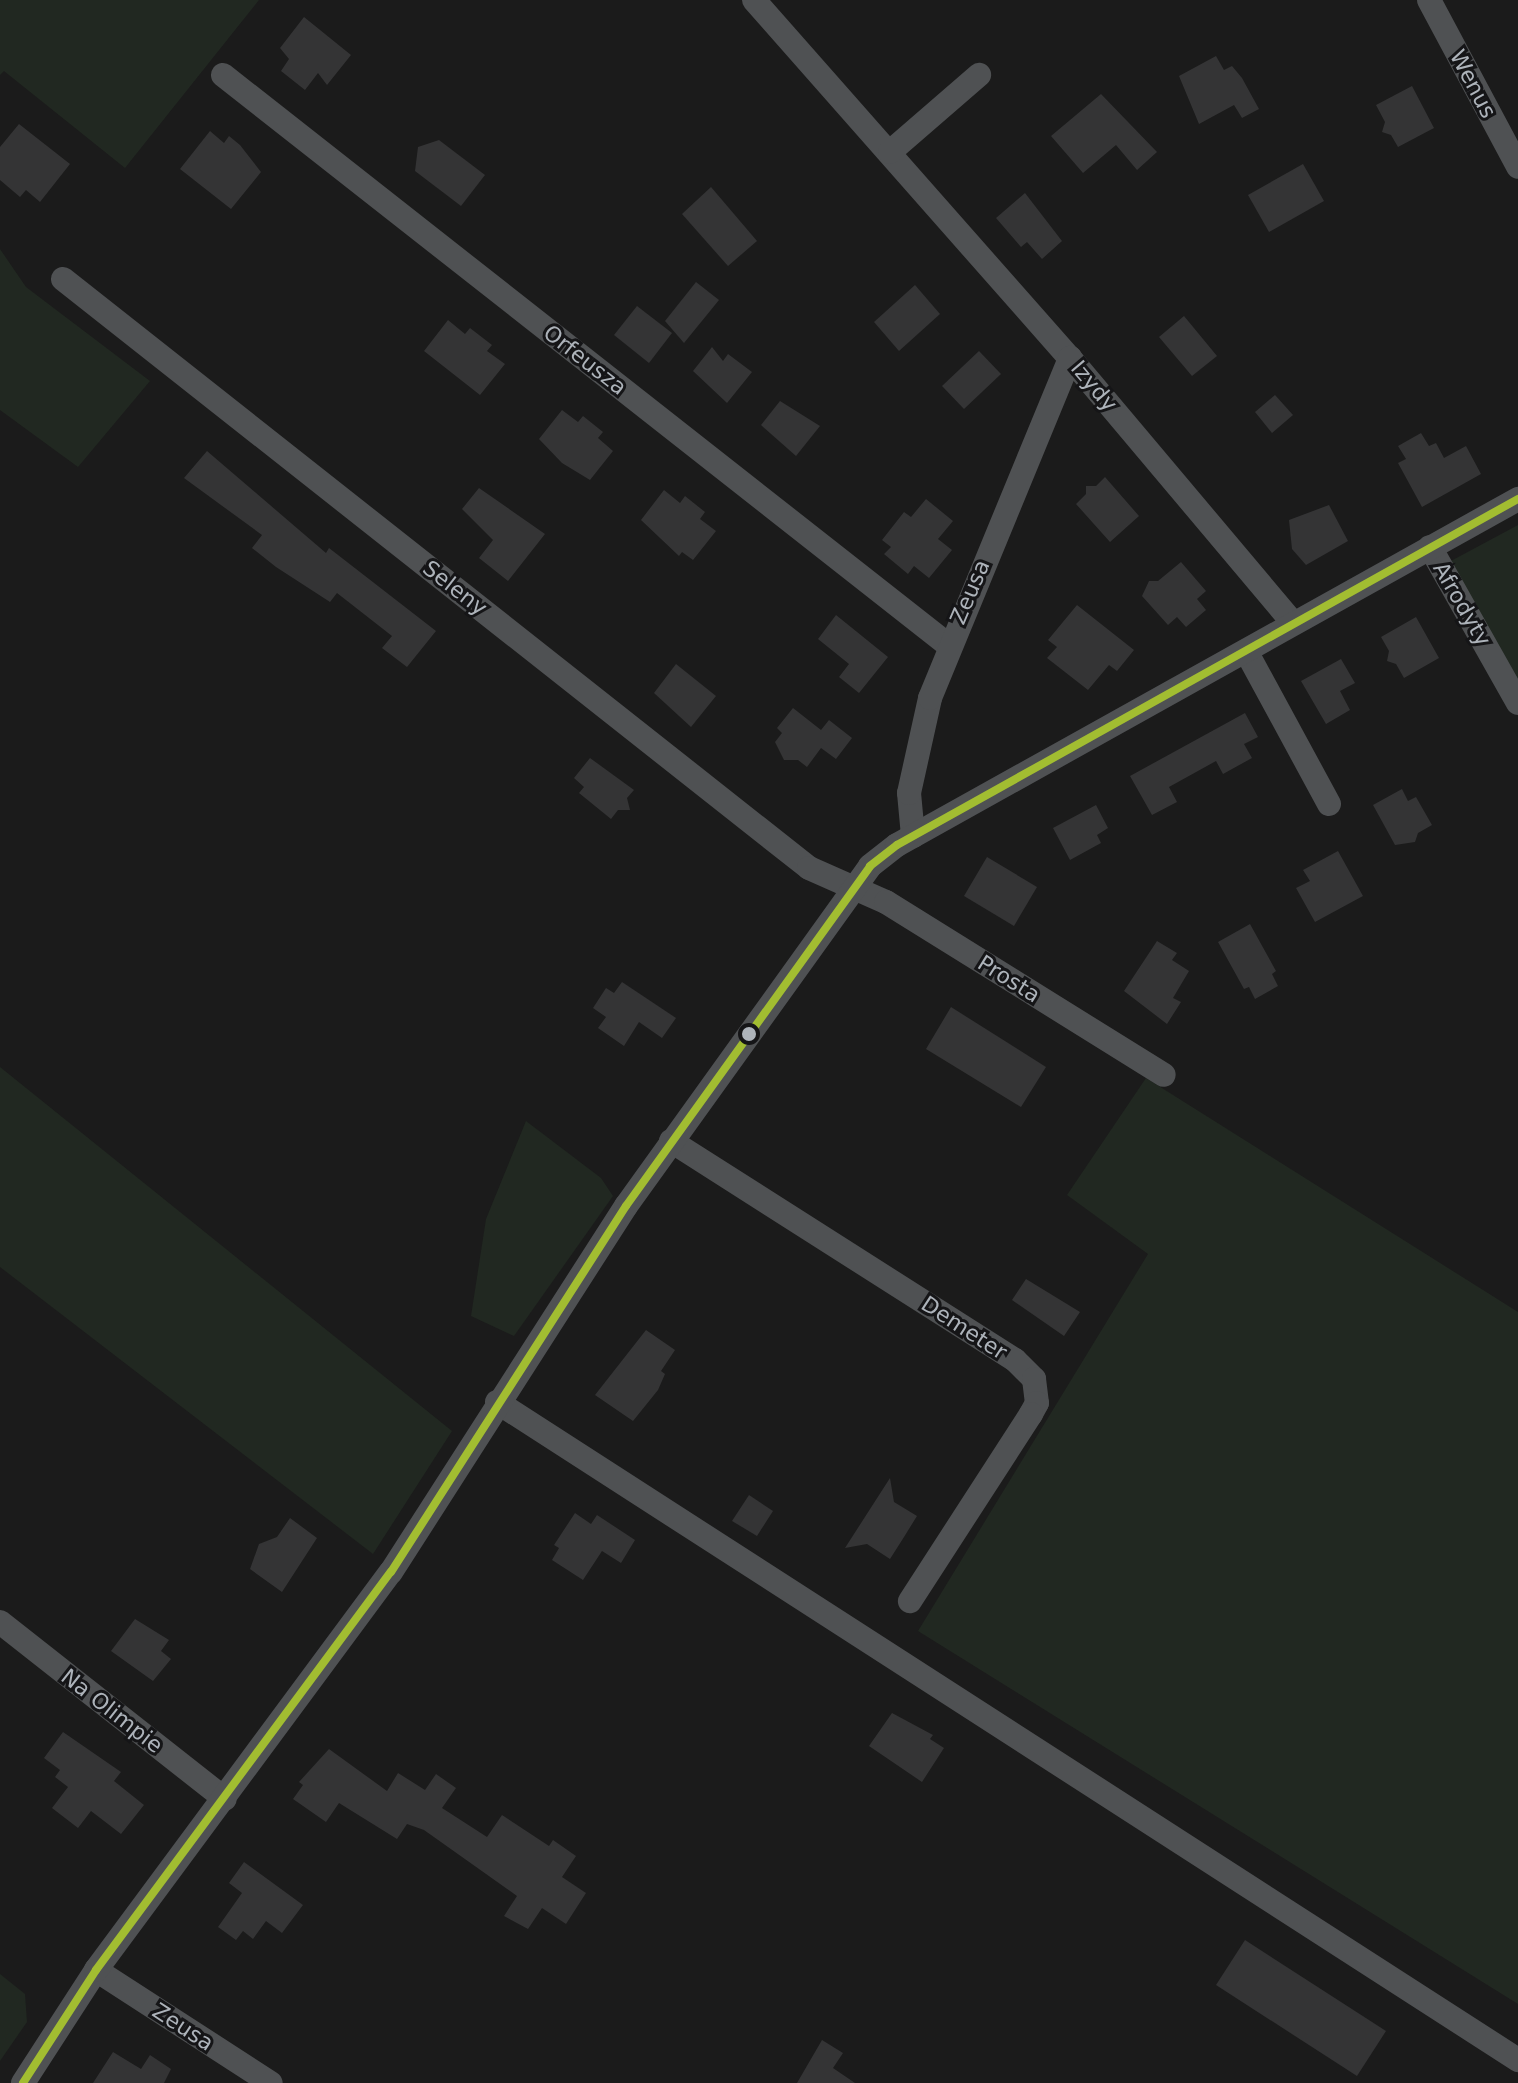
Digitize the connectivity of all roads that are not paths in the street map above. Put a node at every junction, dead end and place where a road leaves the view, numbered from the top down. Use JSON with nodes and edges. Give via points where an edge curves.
{"nodes":[{"id":1,"x":754,"y":0,"type":"edge"},
{"id":2,"x":1429,"y":0,"type":"edge"},
{"id":3,"x":223,"y":75,"type":"dead end"},
{"id":4,"x":979,"y":75,"type":"dead end"},
{"id":5,"x":890,"y":152,"type":"junction"},
{"id":6,"x":1518,"y":167,"type":"edge"},
{"id":7,"x":63,"y":279,"type":"dead end"},
{"id":8,"x":1070,"y":358,"type":"junction"},
{"id":9,"x":1518,"y":499,"type":"edge"},
{"id":10,"x":1430,"y":547,"type":"junction"},
{"id":11,"x":1293,"y":623,"type":"junction"},
{"id":12,"x":948,"y":645,"type":"junction"},
{"id":13,"x":1246,"y":651,"type":"junction"},
{"id":14,"x":1518,"y":703,"type":"edge"},
{"id":15,"x":1329,"y":804,"type":"dead end"},
{"id":16,"x":913,"y":836,"type":"junction"},
{"id":17,"x":852,"y":887,"type":"junction"},
{"id":18,"x":1164,"y":1075,"type":"dead end"},
{"id":19,"x":671,"y":1141,"type":"junction"},
{"id":20,"x":497,"y":1402,"type":"junction"},
{"id":21,"x":910,"y":1601,"type":"dead end"},
{"id":22,"x":0,"y":1622,"type":"edge"},
{"id":23,"x":225,"y":1799,"type":"junction"},
{"id":24,"x":96,"y":1970,"type":"junction"},
{"id":25,"x":1518,"y":2060,"type":"edge"},
{"id":26,"x":23,"y":2083,"type":"edge"},
{"id":27,"x":271,"y":2083,"type":"edge"}],
"edges":[{"from":1,"to":5,"type":"street","name":"Izydy"},
{"from":2,"to":6,"type":"street","name":"Wenus"},
{"from":3,"to":12,"type":"street","name":"Orfeusza"},
{"from":4,"to":5,"type":"street"},
{"from":5,"to":8,"type":"street","name":"Izydy"},
{"from":7,"to":17,"type":"street","name":"Seleny","via":[[809,868]]},
{"from":8,"to":11,"type":"street","name":"Izydy"},
{"from":8,"to":12,"type":"street","name":"Zeusa"},
{"from":9,"to":10,"type":"street"},
{"from":10,"to":11,"type":"street"},
{"from":10,"to":14,"type":"street","name":"Afrodyty"},
{"from":11,"to":13,"type":"street"},
{"from":12,"to":16,"type":"street","name":"Zeusa","via":[[914,766],[909,809]]},
{"from":13,"to":15,"type":"street"},
{"from":13,"to":16,"type":"street"},
{"from":16,"to":17,"type":"street","via":[[880,856]]},
{"from":17,"to":18,"type":"street","name":"Prosta","via":[[886,902]]},
{"from":17,"to":19,"type":"street"},
{"from":19,"to":20,"type":"street"},
{"from":19,"to":21,"type":"street","name":"Demeter","via":[[1015,1360],[1034,1379],[1037,1403],[1031,1414]]},
{"from":20,"to":23,"type":"street","via":[[395,1565]]},
{"from":20,"to":25,"type":"street"},
{"from":22,"to":23,"type":"street","name":"Na Olimpie"},
{"from":23,"to":24,"type":"street"},
{"from":24,"to":26,"type":"street"},
{"from":24,"to":27,"type":"street","name":"Zeusa"}]}
